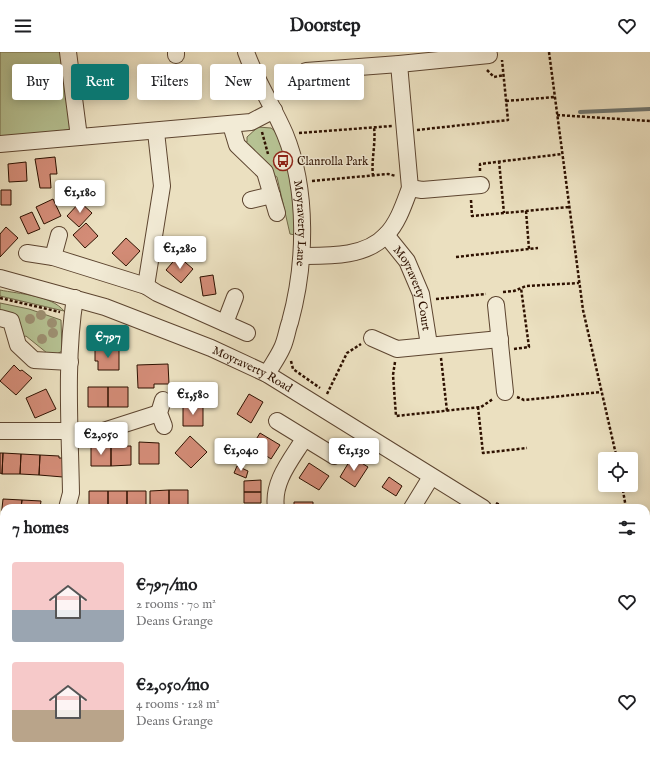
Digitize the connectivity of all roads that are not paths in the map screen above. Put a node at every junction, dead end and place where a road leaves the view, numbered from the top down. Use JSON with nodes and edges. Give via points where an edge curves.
{"nodes":[{"id":1,"x":68,"y":52,"type":"edge"},
{"id":2,"x":246,"y":52,"type":"edge"},
{"id":3,"x":495,"y":54,"type":"edge"},
{"id":4,"x":399,"y":64,"type":"junction"},
{"id":5,"x":364,"y":67,"type":"edge"},
{"id":6,"x":274,"y":110,"type":"junction"},
{"id":7,"x":231,"y":125,"type":"junction"},
{"id":8,"x":156,"y":132,"type":"junction"},
{"id":9,"x":80,"y":137,"type":"junction"},
{"id":10,"x":0,"y":144,"type":"edge"},
{"id":11,"x":409,"y":182,"type":"junction"},
{"id":12,"x":476,"y":186,"type":"road end"},
{"id":13,"x":272,"y":195,"type":"junction"},
{"id":14,"x":251,"y":200,"type":"dead end"},
{"id":15,"x":277,"y":214,"type":"dead end"},
{"id":16,"x":59,"y":235,"type":"dead end"},
{"id":17,"x":386,"y":236,"type":"junction"},
{"id":18,"x":27,"y":253,"type":"dead end"},
{"id":19,"x":302,"y":256,"type":"junction"},
{"id":20,"x":53,"y":257,"type":"junction"},
{"id":21,"x":0,"y":278,"type":"edge"},
{"id":22,"x":146,"y":286,"type":"junction"},
{"id":23,"x":235,"y":297,"type":"dead end"},
{"id":24,"x":75,"y":298,"type":"junction"},
{"id":25,"x":496,"y":305,"type":"dead end"},
{"id":26,"x":0,"y":318,"type":"edge"},
{"id":27,"x":225,"y":323,"type":"junction"},
{"id":28,"x":247,"y":333,"type":"dead end"},
{"id":29,"x":372,"y":338,"type":"road end"},
{"id":30,"x":501,"y":344,"type":"junction"},
{"id":31,"x":435,"y":345,"type":"junction"},
{"id":32,"x":70,"y":362,"type":"junction"},
{"id":33,"x":267,"y":374,"type":"junction"},
{"id":34,"x":505,"y":392,"type":"road end"},
{"id":35,"x":162,"y":413,"type":"dead end"},
{"id":36,"x":277,"y":421,"type":"dead end"},
{"id":37,"x":0,"y":431,"type":"edge"},
{"id":38,"x":70,"y":431,"type":"junction"},
{"id":39,"x":304,"y":438,"type":"junction"},
{"id":40,"x":334,"y":456,"type":"dead end"},
{"id":41,"x":432,"y":477,"type":"junction"},
{"id":42,"x":68,"y":504,"type":"edge"},
{"id":43,"x":276,"y":504,"type":"edge"},
{"id":44,"x":415,"y":504,"type":"edge"},
{"id":45,"x":487,"y":504,"type":"edge"}],
"edges":[{"from":1,"to":9,"type":"street"},
{"from":2,"to":6,"type":"street","name":"Moyraverty Lane"},
{"from":3,"to":4,"type":"street"},
{"from":4,"to":5,"type":"street"},
{"from":4,"to":11,"type":"street"},
{"from":6,"to":7,"type":"street","via":[[251,122]]},
{"from":6,"to":19,"type":"street","name":"Moyraverty Lane","via":[[285,135],[302,203]]},
{"from":7,"to":8,"type":"street"},
{"from":7,"to":13,"type":"street","via":[[237,145],[265,172]]},
{"from":8,"to":9,"type":"street"},
{"from":8,"to":22,"type":"street","via":[[162,186]]},
{"from":9,"to":10,"type":"street"},
{"from":11,"to":12,"type":"street","via":[[422,190]]},
{"from":11,"to":17,"type":"street","via":[[403,207]]},
{"from":13,"to":14,"type":"street"},
{"from":13,"to":15,"type":"street"},
{"from":16,"to":20,"type":"street"},
{"from":17,"to":19,"type":"street","via":[[350,255]]},
{"from":17,"to":31,"type":"street","name":"Moyraverty Court","via":[[407,261],[421,294]]},
{"from":18,"to":20,"type":"street"},
{"from":19,"to":33,"type":"street","name":"Moyraverty Lane","via":[[297,296],[282,347]]},
{"from":20,"to":22,"type":"street"},
{"from":21,"to":24,"type":"street","name":"Moyraverty Road"},
{"from":22,"to":27,"type":"street"},
{"from":23,"to":27,"type":"street"},
{"from":24,"to":32,"type":"street"},
{"from":24,"to":33,"type":"street","name":"Moyraverty Road","via":[[174,333]]},
{"from":25,"to":30,"type":"street"},
{"from":26,"to":32,"type":"street","via":[[11,321],[18,345],[34,360]]},
{"from":27,"to":28,"type":"street"},
{"from":29,"to":31,"type":"street","name":"Moyraverty Court","via":[[397,349]]},
{"from":30,"to":31,"type":"street","name":"Moyraverty Court"},
{"from":30,"to":34,"type":"street"},
{"from":32,"to":38,"type":"street"},
{"from":33,"to":41,"type":"street","name":"Moyraverty Road"},
{"from":35,"to":38,"type":"street","via":[[103,431]]},
{"from":36,"to":39,"type":"street"},
{"from":37,"to":38,"type":"street"},
{"from":38,"to":42,"type":"street","via":[[71,493]]},
{"from":39,"to":40,"type":"street"},
{"from":39,"to":43,"type":"street","via":[[279,481]]},
{"from":41,"to":44,"type":"street"},
{"from":41,"to":45,"type":"street","name":"Moyraverty Road"}]}
